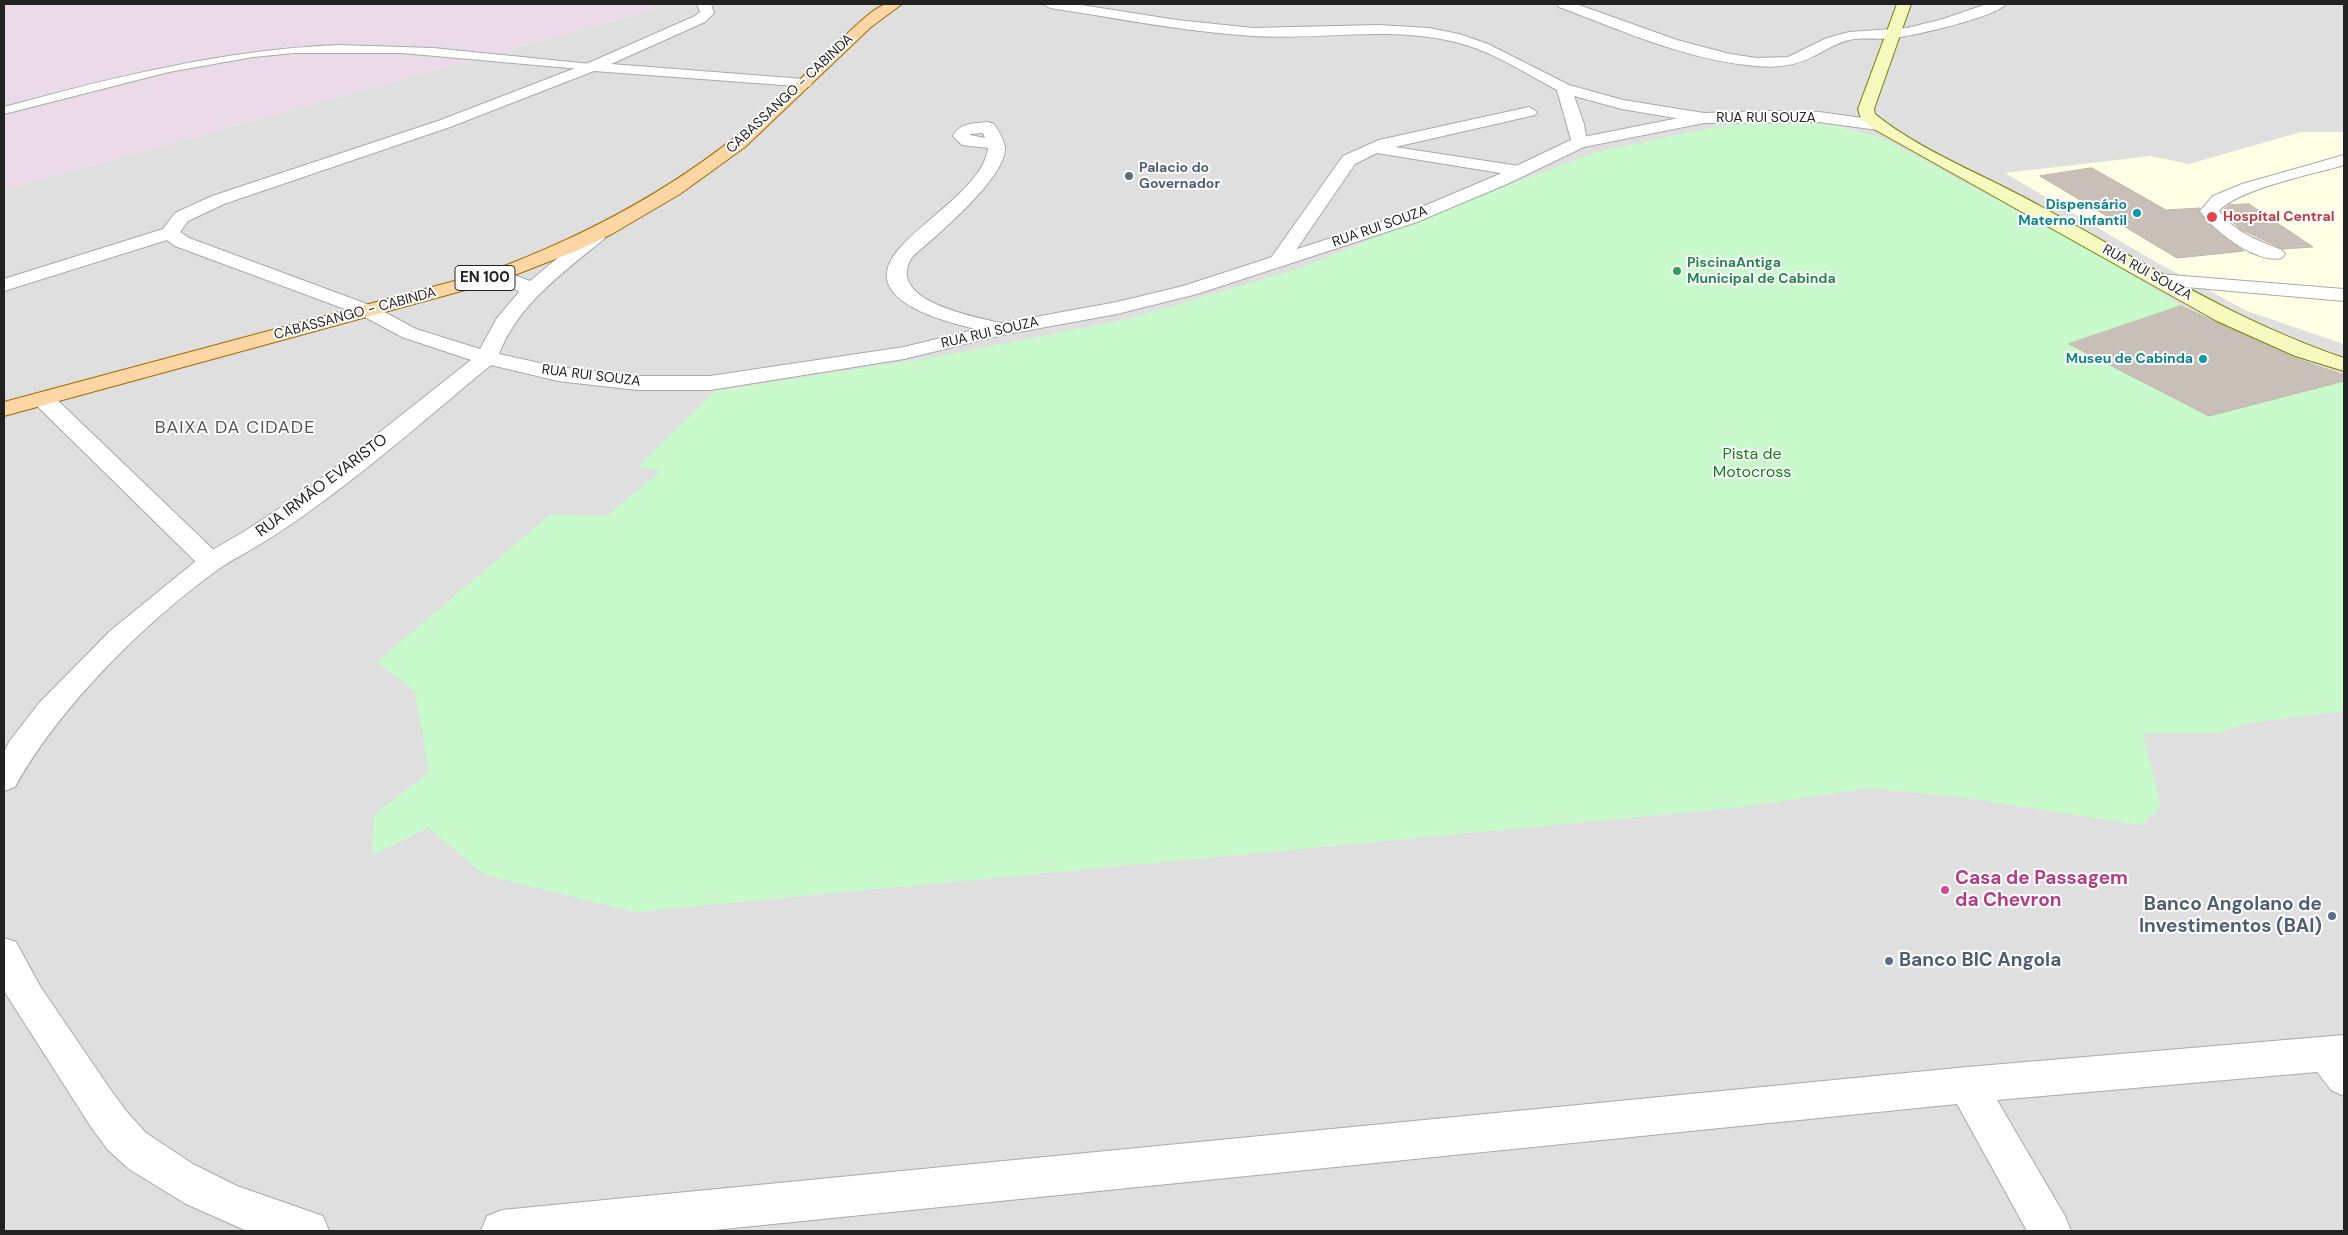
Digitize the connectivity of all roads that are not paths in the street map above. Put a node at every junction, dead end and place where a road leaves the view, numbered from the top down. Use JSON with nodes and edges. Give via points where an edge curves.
{"nodes":[{"id":1,"x":704,"y":4,"type":"edge"},
{"id":2,"x":895,"y":4,"type":"edge"},
{"id":3,"x":1050,"y":4,"type":"edge"},
{"id":4,"x":1564,"y":4,"type":"edge"},
{"id":5,"x":1904,"y":4,"type":"edge"},
{"id":6,"x":2000,"y":4,"type":"edge"},
{"id":7,"x":1893,"y":34,"type":"junction"},
{"id":8,"x":591,"y":67,"type":"junction"},
{"id":9,"x":804,"y":84,"type":"junction"},
{"id":10,"x":1564,"y":88,"type":"junction"},
{"id":11,"x":4,"y":111,"type":"edge"},
{"id":12,"x":1528,"y":112,"type":"dead end"},
{"id":13,"x":1704,"y":118,"type":"junction"},
{"id":14,"x":1878,"y":125,"type":"junction"},
{"id":15,"x":1579,"y":143,"type":"junction"},
{"id":16,"x":996,"y":144,"type":"dead end"},
{"id":17,"x":1372,"y":148,"type":"junction"},
{"id":18,"x":2344,"y":160,"type":"edge"},
{"id":19,"x":1519,"y":171,"type":"junction"},
{"id":20,"x":170,"y":233,"type":"junction"},
{"id":21,"x":597,"y":235,"type":"junction"},
{"id":22,"x":2276,"y":254,"type":"dead end"},
{"id":23,"x":1278,"y":262,"type":"junction"},
{"id":24,"x":495,"y":276,"type":"junction"},
{"id":25,"x":2159,"y":280,"type":"junction"},
{"id":26,"x":4,"y":285,"type":"edge"},
{"id":27,"x":530,"y":294,"type":"junction"},
{"id":28,"x":2344,"y":295,"type":"edge"},
{"id":29,"x":368,"y":311,"type":"junction"},
{"id":30,"x":1002,"y":329,"type":"junction"},
{"id":31,"x":487,"y":358,"type":"junction"},
{"id":32,"x":2344,"y":365,"type":"edge"},
{"id":33,"x":44,"y":399,"type":"junction"},
{"id":34,"x":4,"y":409,"type":"edge"},
{"id":35,"x":211,"y":562,"type":"junction"},
{"id":36,"x":4,"y":779,"type":"edge"},
{"id":37,"x":4,"y":953,"type":"edge"},
{"id":38,"x":2338,"y":1061,"type":"edge"},
{"id":39,"x":1967,"y":1085,"type":"junction"},
{"id":40,"x":308,"y":1231,"type":"edge"},
{"id":41,"x":502,"y":1231,"type":"edge"},
{"id":42,"x":2050,"y":1231,"type":"edge"}],
"edges":[{"from":1,"to":8,"type":"street","via":[[707,13],[700,19]]},
{"from":2,"to":9,"type":"main road","name":"CABASSANGO - CABINDA","number":"EN 100","via":[[872,18]]},
{"from":3,"to":10,"type":"street","via":[[1234,31],[1279,34],[1368,30],[1427,32],[1484,47]]},
{"from":4,"to":7,"type":"street","via":[[1670,42],[1736,60],[1760,63],[1799,58],[1846,37]]},
{"from":5,"to":7,"type":"main road"},
{"from":6,"to":7,"type":"street","via":[[1936,26]]},
{"from":7,"to":14,"type":"main road","via":[[1866,108],[1867,116]]},
{"from":8,"to":9,"type":"street"},
{"from":8,"to":11,"type":"lane","via":[[444,52],[337,48],[199,62],[121,79]]},
{"from":8,"to":20,"type":"street","via":[[444,124],[218,200],[181,217]]},
{"from":9,"to":21,"type":"main road","name":"CABASSANGO - CABINDA","number":"EN 100","via":[[721,158]]},
{"from":10,"to":13,"type":"street","via":[[1641,108]]},
{"from":10,"to":15,"type":"street"},
{"from":12,"to":17,"type":"street"},
{"from":13,"to":14,"type":"street","name":"RUA RUI SOUZA","via":[[1812,117]]},
{"from":13,"to":15,"type":"street","name":"RUA RUI SOUZA"},
{"from":14,"to":25,"type":"main road","name":"RUA RUI SOUZA"},
{"from":15,"to":19,"type":"street","name":"RUA RUI SOUZA"},
{"from":16,"to":30,"type":"street","via":[[996,152],[984,179],[905,254],[897,269],[898,283],[912,300],[929,310]]},
{"from":17,"to":19,"type":"street"},
{"from":17,"to":23,"type":"street","via":[[1349,160]]},
{"from":18,"to":22,"type":"street","via":[[2248,188],[2219,200],[2209,211],[2216,222],[2236,237]]},
{"from":19,"to":23,"type":"street","name":"RUA RUI SOUZA","via":[[1411,218]]},
{"from":20,"to":26,"type":"street"},
{"from":20,"to":29,"type":"street","name":"RUA RUI SOUZA","via":[[182,242]]},
{"from":21,"to":24,"type":"main road","name":"CABASSANGO - CABINDA","number":"EN 100"},
{"from":21,"to":27,"type":"street"},
{"from":23,"to":30,"type":"street","name":"RUA RUI SOUZA","via":[[1190,290],[1117,308]]},
{"from":24,"to":27,"type":"street","via":[[520,282]]},
{"from":24,"to":29,"type":"main road","name":"CABASSANGO - CABINDA","number":"EN 100"},
{"from":25,"to":28,"type":"street"},
{"from":25,"to":32,"type":"main road","name":"RUA RUI SOUZA","via":[[2240,326],[2310,355]]},
{"from":27,"to":31,"type":"street","via":[[497,331]]},
{"from":29,"to":31,"type":"street","name":"RUA RUI SOUZA","via":[[409,333]]},
{"from":29,"to":33,"type":"main road","name":"CABASSANGO - CABINDA","number":"EN 100"},
{"from":30,"to":31,"type":"street","name":"RUA RUI SOUZA","via":[[904,353],[710,383],[637,383],[558,374]]},
{"from":31,"to":35,"type":"street","name":"RUA IRMÃO EVARISTO","via":[[313,497]]},
{"from":33,"to":34,"type":"main road","name":"CABASSANGO - CABINDA","number":"EN 100"},
{"from":33,"to":35,"type":"street"},
{"from":35,"to":36,"type":"street","name":"RUA IRMÃO EVARISTO","via":[[150,612],[83,674],[49,710]]},
{"from":37,"to":40,"type":"street","via":[[42,1020],[117,1130],[142,1155],[237,1206],[288,1227]]},
{"from":38,"to":39,"type":"street"},
{"from":39,"to":41,"type":"street"},
{"from":39,"to":42,"type":"street"}]}
